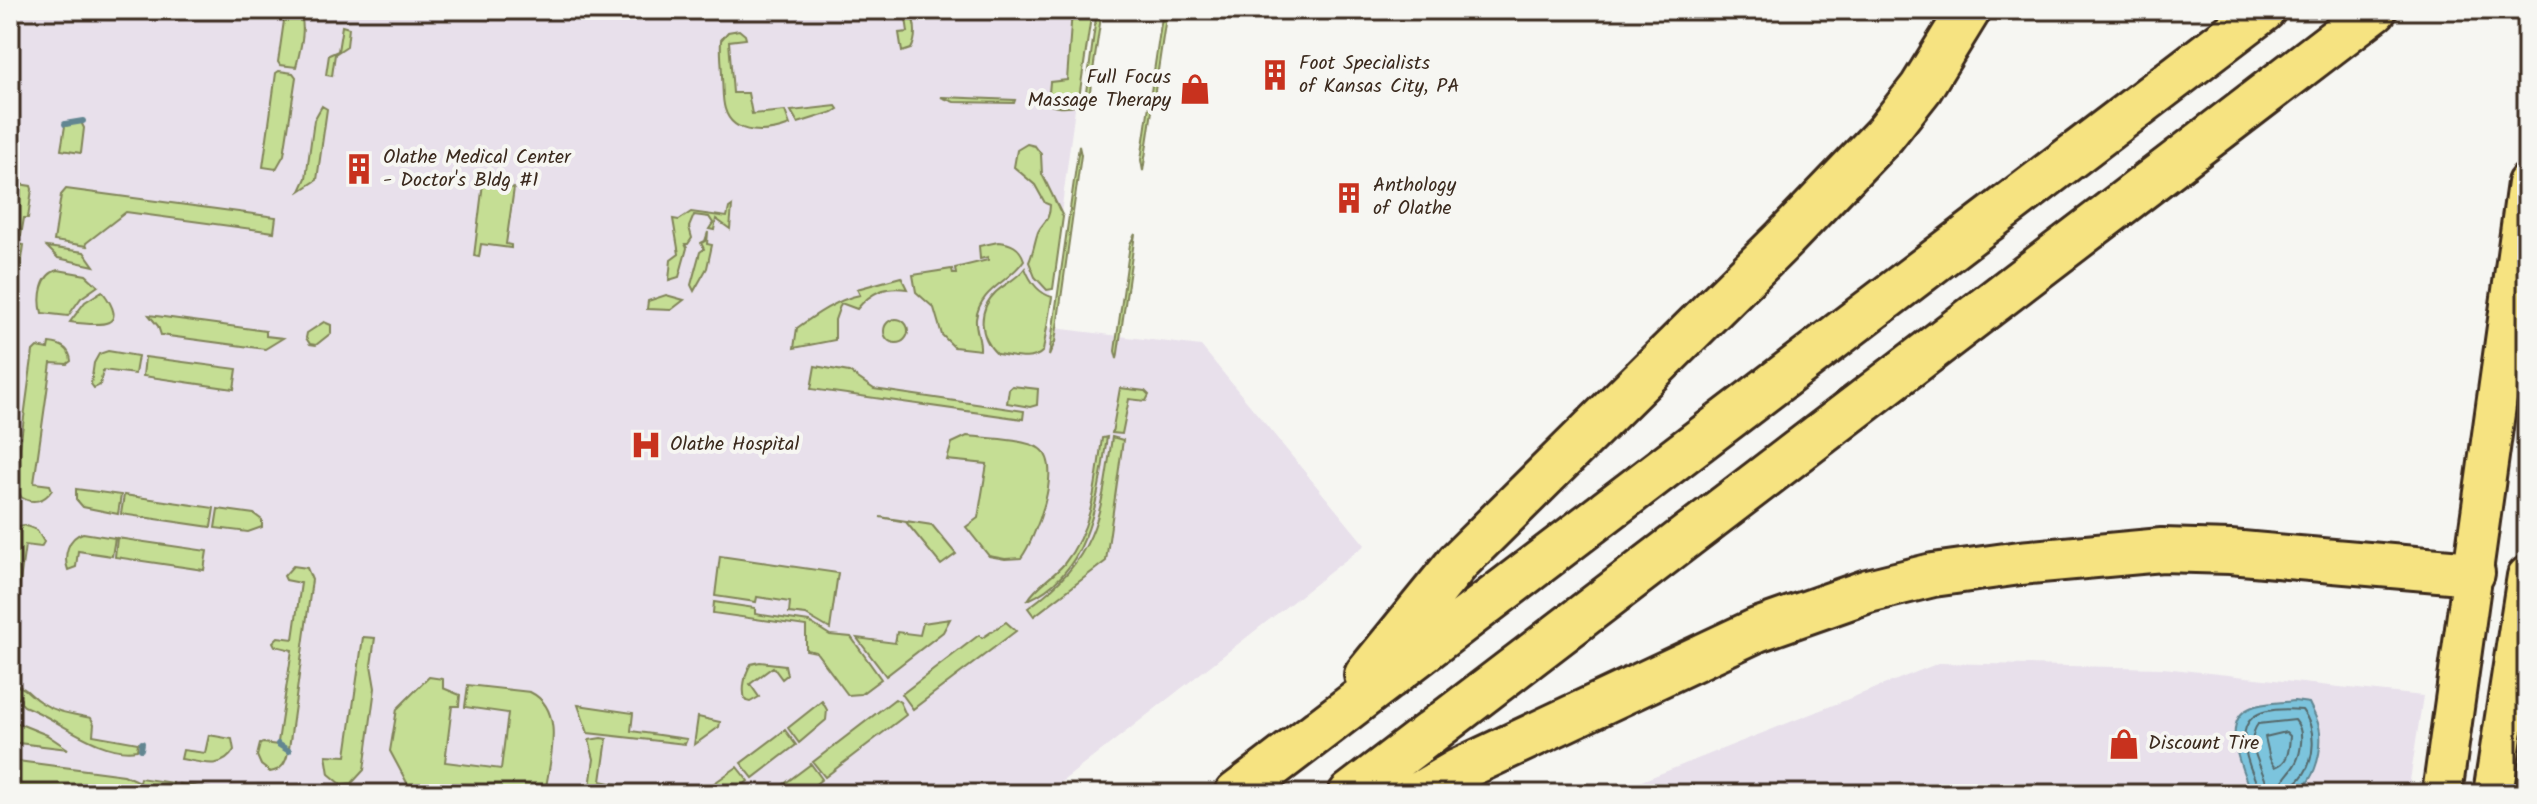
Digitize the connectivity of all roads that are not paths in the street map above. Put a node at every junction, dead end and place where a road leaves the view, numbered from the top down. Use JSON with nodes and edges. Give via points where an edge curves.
{"nodes":[{"id":1,"x":1969,"y":10,"type":"edge"},
{"id":2,"x":2264,"y":10,"type":"edge"},
{"id":3,"x":2375,"y":10,"type":"edge"},
{"id":4,"x":2527,"y":183,"type":"edge"},
{"id":5,"x":2527,"y":552,"type":"edge"},
{"id":6,"x":2473,"y":573,"type":"junction"},
{"id":7,"x":2527,"y":577,"type":"edge"},
{"id":8,"x":2517,"y":687,"type":"edge"},
{"id":9,"x":1322,"y":728,"type":"junction"},
{"id":10,"x":1236,"y":794,"type":"edge"},
{"id":11,"x":1350,"y":794,"type":"edge"},
{"id":12,"x":1418,"y":794,"type":"edge"},
{"id":13,"x":2442,"y":794,"type":"edge"},
{"id":14,"x":2493,"y":794,"type":"edge"}],
"edges":[{"from":1,"to":9,"type":"highway","via":[[1921,88],[1884,135],[1459,561]]},
{"from":2,"to":9,"type":"highway"},
{"from":3,"to":11,"type":"highway"},
{"from":4,"to":6,"type":"highway"},
{"from":5,"to":6,"type":"highway"},
{"from":6,"to":7,"type":"highway"},
{"from":6,"to":12,"type":"highway","via":[[2162,550],[1933,575],[1868,591],[1757,630]]},
{"from":6,"to":13,"type":"highway"},
{"from":7,"to":8,"type":"highway"},
{"from":8,"to":14,"type":"highway"},
{"from":9,"to":10,"type":"highway"}]}
